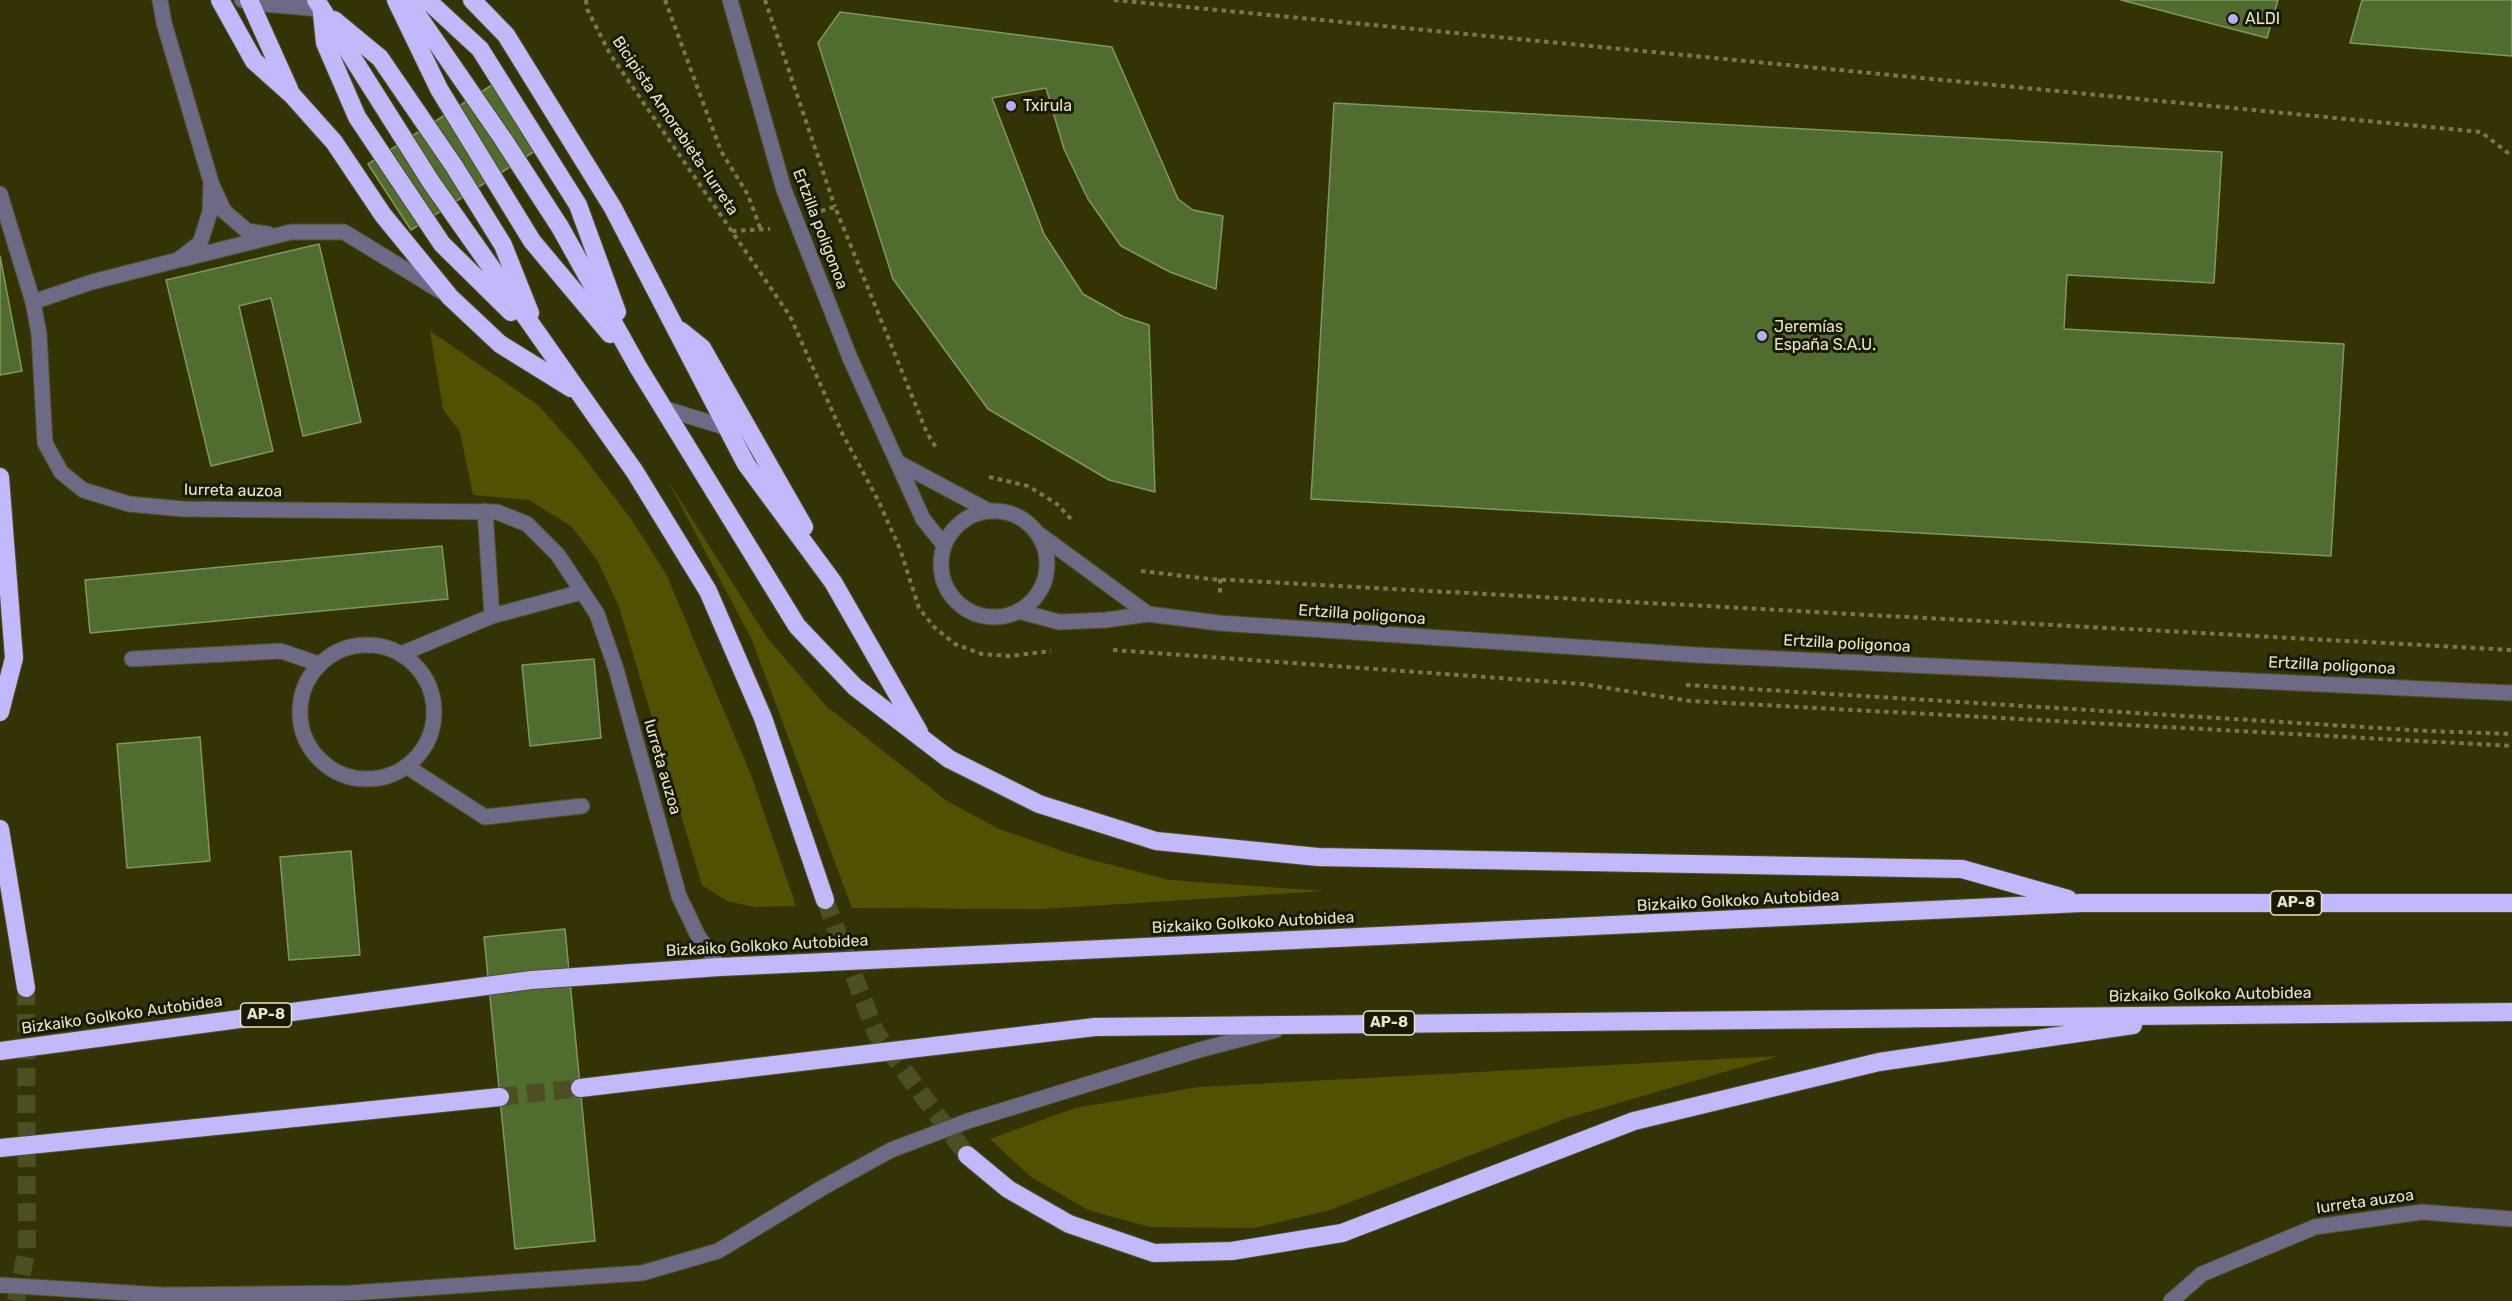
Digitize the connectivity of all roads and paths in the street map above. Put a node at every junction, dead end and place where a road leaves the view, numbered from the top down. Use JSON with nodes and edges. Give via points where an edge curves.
{"nodes":[{"id":1,"x":160,"y":0,"type":"edge"},
{"id":2,"x":220,"y":0,"type":"edge"},
{"id":3,"x":396,"y":0,"type":"edge"},
{"id":4,"x":407,"y":0,"type":"edge"},
{"id":5,"x":427,"y":0,"type":"edge"},
{"id":6,"x":472,"y":0,"type":"edge"},
{"id":7,"x":586,"y":0,"type":"edge"},
{"id":8,"x":664,"y":0,"type":"edge"},
{"id":9,"x":730,"y":0,"type":"edge"},
{"id":10,"x":765,"y":0,"type":"edge"},
{"id":11,"x":1114,"y":0,"type":"edge"},
{"id":12,"x":247,"y":1,"type":"edge"},
{"id":13,"x":319,"y":4,"type":"edge"},
{"id":14,"x":292,"y":95,"type":"junction"},
{"id":15,"x":2512,"y":156,"type":"edge"},
{"id":16,"x":211,"y":182,"type":"junction"},
{"id":17,"x":0,"y":194,"type":"edge"},
{"id":18,"x":835,"y":207,"type":"junction"},
{"id":19,"x":815,"y":213,"type":"dead end"},
{"id":20,"x":761,"y":230,"type":"junction"},
{"id":21,"x":770,"y":230,"type":"dead end"},
{"id":22,"x":275,"y":236,"type":"junction"},
{"id":23,"x":178,"y":260,"type":"junction"},
{"id":24,"x":450,"y":297,"type":"junction"},
{"id":25,"x":33,"y":302,"type":"junction"},
{"id":26,"x":676,"y":328,"type":"junction"},
{"id":27,"x":542,"y":342,"type":"junction"},
{"id":28,"x":638,"y":367,"type":"junction"},
{"id":29,"x":577,"y":392,"type":"junction"},
{"id":30,"x":663,"y":408,"type":"junction"},
{"id":31,"x":727,"y":427,"type":"junction"},
{"id":32,"x":754,"y":436,"type":"junction"},
{"id":33,"x":939,"y":452,"type":"dead end"},
{"id":34,"x":899,"y":463,"type":"junction"},
{"id":35,"x":985,"y":476,"type":"dead end"},
{"id":36,"x":0,"y":477,"type":"edge"},
{"id":37,"x":485,"y":511,"type":"junction"},
{"id":38,"x":989,"y":511,"type":"junction"},
{"id":39,"x":1078,"y":526,"type":"dead end"},
{"id":40,"x":1037,"y":533,"type":"junction"},
{"id":41,"x":944,"y":545,"type":"junction"},
{"id":42,"x":1138,"y":571,"type":"dead end"},
{"id":43,"x":1220,"y":579,"type":"junction"},
{"id":44,"x":833,"y":582,"type":"junction"},
{"id":45,"x":582,"y":592,"type":"junction"},
{"id":46,"x":1220,"y":597,"type":"dead end"},
{"id":47,"x":1018,"y":611,"type":"junction"},
{"id":48,"x":1148,"y":614,"type":"junction"},
{"id":49,"x":492,"y":616,"type":"junction"},
{"id":50,"x":2512,"y":650,"type":"edge"},
{"id":51,"x":401,"y":654,"type":"junction"},
{"id":52,"x":132,"y":659,"type":"dead end"},
{"id":53,"x":320,"y":664,"type":"junction"},
{"id":54,"x":2512,"y":693,"type":"edge"},
{"id":55,"x":0,"y":712,"type":"edge"},
{"id":56,"x":923,"y":739,"type":"junction"},
{"id":57,"x":406,"y":766,"type":"junction"},
{"id":58,"x":582,"y":806,"type":"dead end"},
{"id":59,"x":0,"y":829,"type":"edge"},
{"id":60,"x":825,"y":900,"type":"tunnel mouth"},
{"id":61,"x":2081,"y":903,"type":"junction"},
{"id":62,"x":2512,"y":903,"type":"edge"},
{"id":63,"x":720,"y":967,"type":"junction"},
{"id":64,"x":26,"y":988,"type":"tunnel mouth"},
{"id":65,"x":2512,"y":1012,"type":"edge"},
{"id":66,"x":2202,"y":1015,"type":"junction"},
{"id":67,"x":1299,"y":1024,"type":"junction"},
{"id":68,"x":0,"y":1050,"type":"edge"},
{"id":69,"x":580,"y":1088,"type":"tunnel mouth"},
{"id":70,"x":500,"y":1097,"type":"tunnel mouth"},
{"id":71,"x":0,"y":1148,"type":"edge"},
{"id":72,"x":967,"y":1155,"type":"tunnel mouth"},
{"id":73,"x":2512,"y":1219,"type":"edge"},
{"id":74,"x":0,"y":1285,"type":"edge"},
{"id":75,"x":2171,"y":1301,"type":"edge"}],
"edges":[{"from":1,"to":16,"type":"street"},
{"from":2,"to":14,"type":"highway","via":[[254,61]]},
{"from":3,"to":28,"type":"highway","via":[[439,89],[532,241]]},
{"from":4,"to":28,"type":"highway","via":[[560,227]]},
{"from":5,"to":28,"type":"highway","via":[[480,49],[578,205]]},
{"from":6,"to":26,"type":"highway","via":[[506,35],[613,208]]},
{"from":7,"to":20,"type":"path","name":"Bicipista Amorebieta-Iurreta","via":[[610,54],[731,232]]},
{"from":8,"to":20,"type":"path","via":[[721,150],[748,195]]},
{"from":9,"to":34,"type":"street","name":"Ertzilla poligonoa","via":[[784,190],[850,358]]},
{"from":10,"to":18,"type":"path"},
{"from":11,"to":15,"type":"path","via":[[2481,132]]},
{"from":12,"to":13,"type":"street"},
{"from":12,"to":14,"type":"highway"},
{"from":13,"to":27,"type":"highway","via":[[431,182]]},
{"from":13,"to":27,"type":"highway","via":[[380,58],[454,166],[503,244]]},
{"from":13,"to":27,"type":"highway","via":[[325,43],[357,117],[442,244]]},
{"from":14,"to":24,"type":"highway","via":[[334,142],[383,215]]},
{"from":16,"to":22,"type":"street","via":[[224,211],[247,231]]},
{"from":16,"to":23,"type":"street","via":[[210,212],[200,243]]},
{"from":17,"to":25,"type":"street","name":"Iurreta auzoa"},
{"from":18,"to":19,"type":"path"},
{"from":18,"to":33,"type":"path","via":[[927,433]]},
{"from":20,"to":21,"type":"path"},
{"from":22,"to":23,"type":"street"},
{"from":22,"to":24,"type":"street","via":[[291,232],[344,232]]},
{"from":23,"to":25,"type":"street"},
{"from":24,"to":29,"type":"highway","via":[[500,344]]},
{"from":25,"to":37,"type":"street","name":"Iurreta auzoa","via":[[39,334],[45,443],[61,472],[83,490],[129,504],[183,509]]},
{"from":26,"to":31,"type":"highway"},
{"from":26,"to":32,"type":"highway","via":[[702,348]]},
{"from":27,"to":29,"type":"highway"},
{"from":28,"to":30,"type":"highway"},
{"from":29,"to":60,"type":"highway","via":[[635,472],[708,591],[763,718]]},
{"from":30,"to":31,"type":"street"},
{"from":30,"to":56,"type":"highway","via":[[797,626],[855,687]]},
{"from":31,"to":32,"type":"street"},
{"from":31,"to":44,"type":"highway","via":[[746,464]]},
{"from":32,"to":44,"type":"highway"},
{"from":34,"to":38,"type":"street"},
{"from":34,"to":41,"type":"street","name":"Ertzilla poligonoa","via":[[923,519]]},
{"from":35,"to":39,"type":"path","via":[[1028,486],[1057,504]]},
{"from":36,"to":55,"type":"highway","via":[[14,658]]},
{"from":37,"to":45,"type":"street","name":"Iurreta auzoa","via":[[527,524],[558,555]]},
{"from":37,"to":49,"type":"street"},
{"from":38,"to":40,"type":"street","via":[[1007,512],[1024,520]]},
{"from":38,"to":41,"type":"street","via":[[961,522]]},
{"from":40,"to":47,"type":"street","via":[[1047,567],[1043,585],[1033,600]]},
{"from":40,"to":48,"type":"street"},
{"from":41,"to":47,"type":"street","via":[[940,563],[943,581],[965,610],[1000,617]]},
{"from":42,"to":43,"type":"path"},
{"from":43,"to":46,"type":"path"},
{"from":43,"to":50,"type":"path"},
{"from":44,"to":56,"type":"highway"},
{"from":45,"to":49,"type":"street"},
{"from":45,"to":63,"type":"street","name":"Iurreta auzoa","via":[[597,614],[616,669],[679,896],[698,936]]},
{"from":47,"to":48,"type":"street","via":[[1059,622]]},
{"from":48,"to":54,"type":"street","name":"Ertzilla poligonoa","via":[[1696,655]]},
{"from":49,"to":51,"type":"street"},
{"from":51,"to":53,"type":"street","via":[[381,646],[359,645],[338,651]]},
{"from":51,"to":57,"type":"street","via":[[418,668],[429,687],[434,708],[431,731],[422,751]]},
{"from":52,"to":53,"type":"street","via":[[281,651]]},
{"from":53,"to":57,"type":"street","via":[[306,682],[300,703],[301,726],[309,746],[324,763],[342,774],[386,776]]},
{"from":56,"to":61,"type":"highway","via":[[948,759],[1039,804],[1156,841],[1317,857],[1962,869]]},
{"from":57,"to":58,"type":"street","via":[[485,817]]},
{"from":59,"to":64,"type":"highway"},
{"from":61,"to":62,"type":"highway","name":"Bizkaiko Golkoko Autobidea","number":"AP-8"},
{"from":61,"to":63,"type":"highway","name":"Bizkaiko Golkoko Autobidea","number":"AP-8"},
{"from":63,"to":68,"type":"highway","name":"Bizkaiko Golkoko Autobidea","number":"AP-8","via":[[531,980]]},
{"from":65,"to":66,"type":"highway","name":"Bizkaiko Golkoko Autobidea","number":"AP-8"},
{"from":66,"to":67,"type":"highway","name":"Bizkaiko Golkoko Autobidea","number":"AP-8"},
{"from":66,"to":72,"type":"highway","via":[[1878,1062],[1634,1121],[1342,1233],[1232,1251],[1154,1253],[1069,1224],[1008,1189]]},
{"from":67,"to":69,"type":"highway","name":"Bizkaiko Golkoko Autobidea","number":"AP-8","via":[[1095,1027]]},
{"from":67,"to":74,"type":"street","via":[[1199,1050],[957,1125],[891,1150],[718,1251],[642,1273],[351,1293],[163,1295]]},
{"from":70,"to":71,"type":"highway"},
{"from":73,"to":75,"type":"street","name":"Iurreta auzoa","via":[[2421,1212],[2315,1227],[2202,1274]]}]}
